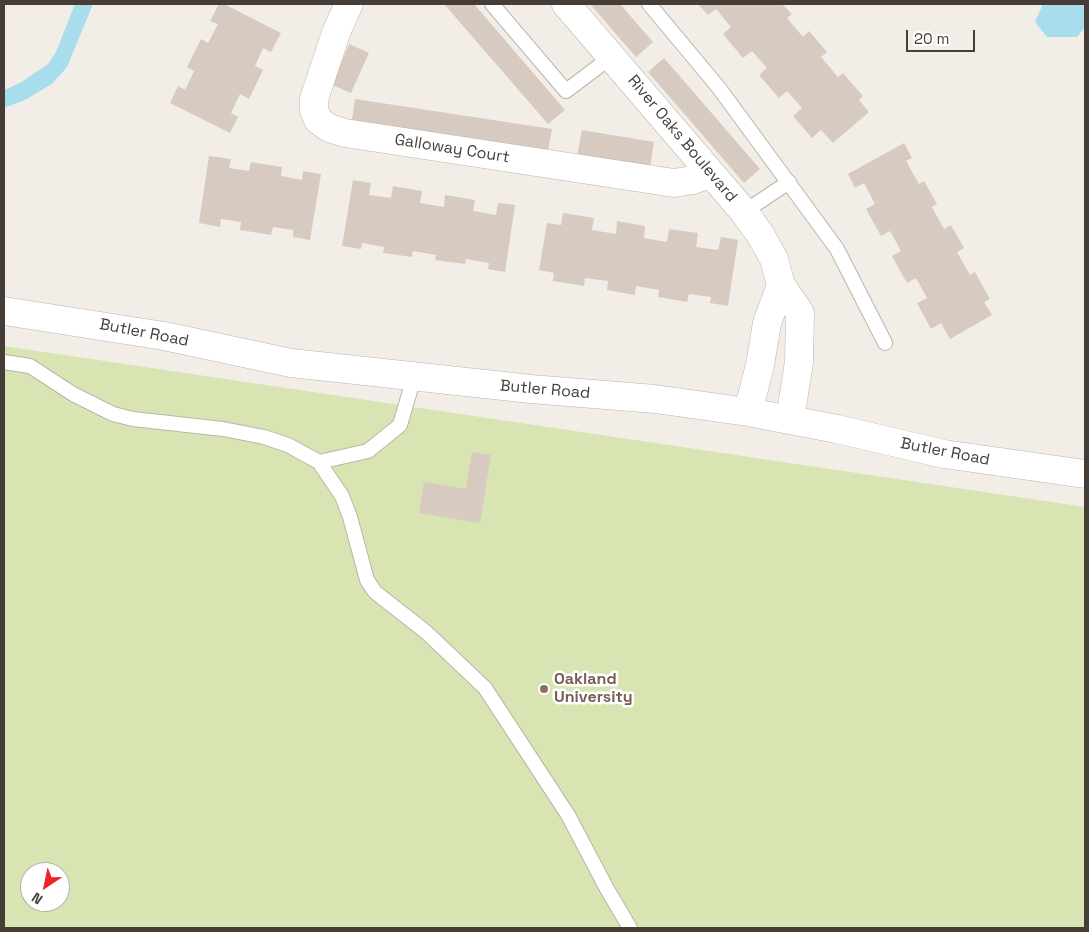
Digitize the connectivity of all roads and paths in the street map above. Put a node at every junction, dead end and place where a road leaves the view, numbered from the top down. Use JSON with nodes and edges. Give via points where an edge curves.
{"nodes":[{"id":1,"x":349,"y":4,"type":"edge"},
{"id":2,"x":492,"y":4,"type":"edge"},
{"id":3,"x":566,"y":4,"type":"edge"},
{"id":4,"x":649,"y":4,"type":"edge"},
{"id":5,"x":611,"y":57,"type":"junction"},
{"id":6,"x":709,"y":174,"type":"junction"},
{"id":7,"x":789,"y":182,"type":"junction"},
{"id":8,"x":744,"y":212,"type":"junction"},
{"id":9,"x":781,"y":285,"type":"junction"},
{"id":10,"x":4,"y":311,"type":"edge"},
{"id":11,"x":885,"y":343,"type":"dead end"},
{"id":12,"x":4,"y":362,"type":"edge"},
{"id":13,"x":414,"y":377,"type":"junction"},
{"id":14,"x":748,"y":412,"type":"junction"},
{"id":15,"x":790,"y":419,"type":"junction"},
{"id":16,"x":318,"y":462,"type":"junction"},
{"id":17,"x":1085,"y":474,"type":"edge"},
{"id":18,"x":630,"y":928,"type":"edge"}],
"edges":[{"from":1,"to":6,"type":"street","name":"Galloway Court","via":[[314,99],[318,120],[329,128],[674,183]]},
{"from":2,"to":5,"type":"lane","via":[[566,91]]},
{"from":3,"to":5,"type":"street","name":"River Oaks Boulevard"},
{"from":4,"to":7,"type":"lane","via":[[719,88]]},
{"from":5,"to":6,"type":"street","name":"River Oaks Boulevard"},
{"from":6,"to":8,"type":"street","name":"River Oaks Boulevard"},
{"from":7,"to":8,"type":"lane"},
{"from":7,"to":11,"type":"lane","via":[[837,249]]},
{"from":8,"to":9,"type":"street","name":"River Oaks Boulevard","via":[[774,259]]},
{"from":9,"to":14,"type":"street","via":[[767,323]]},
{"from":9,"to":15,"type":"street","name":"River Oaks Boulevard","via":[[800,313],[799,362]]},
{"from":10,"to":13,"type":"street","name":"Butler Road","via":[[164,336],[291,364]]},
{"from":12,"to":16,"type":"lane","via":[[30,366],[73,394],[114,414],[264,437],[288,444]]},
{"from":13,"to":14,"type":"street","name":"Butler Road","via":[[655,399]]},
{"from":13,"to":16,"type":"lane","via":[[400,425],[368,451]]},
{"from":14,"to":15,"type":"street","name":"Butler Road"},
{"from":15,"to":17,"type":"street","name":"Butler Road","via":[[944,454]]},
{"from":16,"to":18,"type":"lane","via":[[342,496],[367,580],[380,597],[440,644],[485,688],[568,815]]}]}
